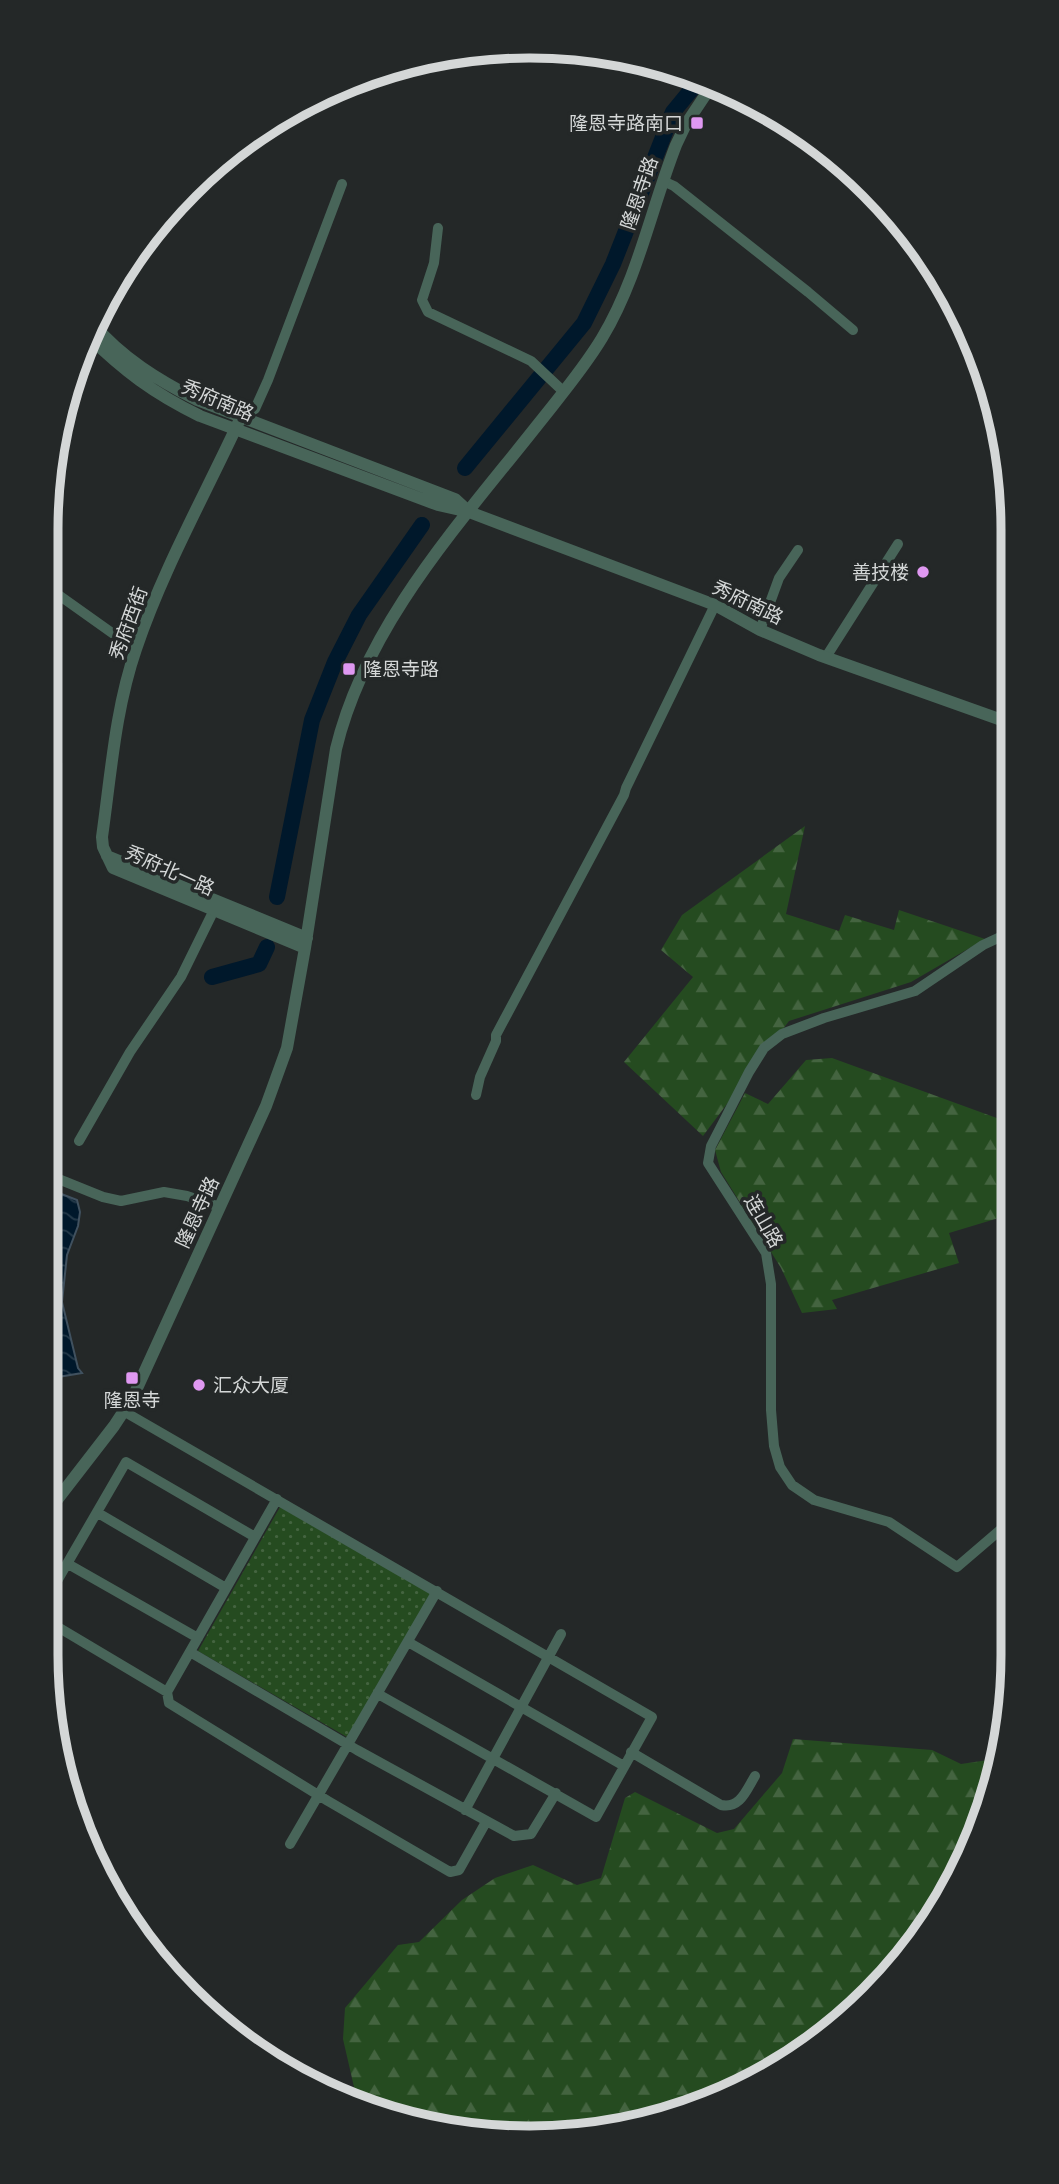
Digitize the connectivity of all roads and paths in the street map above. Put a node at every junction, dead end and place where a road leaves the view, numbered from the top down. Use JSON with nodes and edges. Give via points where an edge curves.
{"nodes":[{"id":1,"x":707,"y":93,"type":"edge"},
{"id":2,"x":663,"y":181,"type":"junction"},
{"id":3,"x":342,"y":184,"type":"dead end"},
{"id":4,"x":438,"y":228,"type":"dead end"},
{"id":5,"x":853,"y":330,"type":"dead end"},
{"id":6,"x":101,"y":332,"type":"edge"},
{"id":7,"x":97,"y":343,"type":"edge"},
{"id":8,"x":561,"y":389,"type":"junction"},
{"id":9,"x":242,"y":417,"type":"junction"},
{"id":10,"x":235,"y":430,"type":"junction"},
{"id":11,"x":469,"y":512,"type":"junction"},
{"id":12,"x":898,"y":544,"type":"dead end"},
{"id":13,"x":798,"y":550,"type":"dead end"},
{"id":14,"x":58,"y":595,"type":"edge"},
{"id":15,"x":715,"y":605,"type":"junction"},
{"id":16,"x":760,"y":631,"type":"junction"},
{"id":17,"x":136,"y":650,"type":"junction"},
{"id":18,"x":826,"y":657,"type":"junction"},
{"id":19,"x":1001,"y":720,"type":"edge"},
{"id":20,"x":107,"y":856,"type":"junction"},
{"id":21,"x":214,"y":911,"type":"junction"},
{"id":22,"x":1001,"y":937,"type":"edge"},
{"id":23,"x":306,"y":943,"type":"junction"},
{"id":24,"x":476,"y":1095,"type":"dead end"},
{"id":25,"x":79,"y":1141,"type":"dead end"},
{"id":26,"x":58,"y":1179,"type":"edge"},
{"id":27,"x":220,"y":1207,"type":"junction"},
{"id":28,"x":125,"y":1412,"type":"junction"},
{"id":29,"x":58,"y":1499,"type":"edge"},
{"id":30,"x":277,"y":1499,"type":"junction"},
{"id":31,"x":97,"y":1513,"type":"junction"},
{"id":32,"x":1001,"y":1529,"type":"edge"},
{"id":33,"x":255,"y":1537,"type":"junction"},
{"id":34,"x":68,"y":1564,"type":"junction"},
{"id":35,"x":58,"y":1580,"type":"edge"},
{"id":36,"x":226,"y":1588,"type":"junction"},
{"id":37,"x":437,"y":1591,"type":"junction"},
{"id":38,"x":58,"y":1627,"type":"edge"},
{"id":39,"x":561,"y":1634,"type":"dead end"},
{"id":40,"x":198,"y":1638,"type":"junction"},
{"id":41,"x":408,"y":1642,"type":"junction"},
{"id":42,"x":190,"y":1652,"type":"junction"},
{"id":43,"x":550,"y":1658,"type":"junction"},
{"id":44,"x":167,"y":1692,"type":"junction"},
{"id":45,"x":378,"y":1694,"type":"junction"},
{"id":46,"x":522,"y":1708,"type":"junction"},
{"id":47,"x":349,"y":1745,"type":"junction"},
{"id":48,"x":631,"y":1752,"type":"junction"},
{"id":49,"x":493,"y":1757,"type":"junction"},
{"id":50,"x":624,"y":1766,"type":"junction"},
{"id":51,"x":755,"y":1776,"type":"dead end"},
{"id":52,"x":555,"y":1793,"type":"junction"},
{"id":53,"x":319,"y":1795,"type":"junction"},
{"id":54,"x":465,"y":1810,"type":"junction"},
{"id":55,"x":486,"y":1822,"type":"junction"},
{"id":56,"x":290,"y":1844,"type":"dead end"}],
"edges":[{"from":1,"to":2,"type":"street","name":"隆恩寺路","via":[[686,124]]},
{"from":2,"to":5,"type":"street"},
{"from":2,"to":8,"type":"street","name":"隆恩寺路","via":[[618,308],[601,340]]},
{"from":3,"to":9,"type":"street","via":[[268,380],[255,409]]},
{"from":4,"to":8,"type":"street","via":[[434,263],[422,300],[428,312],[531,361]]},
{"from":6,"to":9,"type":"street","name":"秀府南路","via":[[158,380]]},
{"from":7,"to":10,"type":"street","name":"秀府南路","via":[[133,377],[166,399]]},
{"from":8,"to":11,"type":"street","name":"隆恩寺路"},
{"from":9,"to":10,"type":"street","name":"秀府西街"},
{"from":9,"to":11,"type":"street","name":"秀府南路","via":[[455,499]]},
{"from":10,"to":11,"type":"street","name":"秀府南路","via":[[438,505]]},
{"from":10,"to":17,"type":"street","name":"秀府西街","via":[[162,583]]},
{"from":11,"to":15,"type":"street","name":"秀府南路"},
{"from":11,"to":23,"type":"street","name":"隆恩寺路","via":[[390,620],[353,693],[332,770]]},
{"from":12,"to":18,"type":"street"},
{"from":13,"to":16,"type":"street","via":[[779,578]]},
{"from":14,"to":17,"type":"street"},
{"from":15,"to":16,"type":"street","name":"秀府南路"},
{"from":15,"to":24,"type":"street","via":[[624,795],[496,1035]]},
{"from":16,"to":18,"type":"street","name":"秀府南路"},
{"from":17,"to":20,"type":"street","name":"秀府西街","via":[[114,745],[102,837]]},
{"from":18,"to":19,"type":"street","name":"秀府南路"},
{"from":20,"to":21,"type":"street","name":"秀府北一路","via":[[113,868]]},
{"from":20,"to":23,"type":"street","name":"秀府北一路"},
{"from":21,"to":23,"type":"street","name":"秀府北一路"},
{"from":21,"to":25,"type":"street","via":[[181,977],[130,1052]]},
{"from":22,"to":32,"type":"street","name":"连山路","via":[[915,991],[782,1034],[764,1048],[749,1072],[711,1146],[708,1163],[766,1253],[771,1284],[774,1446],[792,1485],[814,1500],[889,1522],[957,1567]]},
{"from":23,"to":27,"type":"street","name":"隆恩寺路","via":[[287,1048]]},
{"from":26,"to":27,"type":"street","via":[[121,1201],[164,1192]]},
{"from":27,"to":28,"type":"street","name":"隆恩寺路"},
{"from":28,"to":29,"type":"street","name":"隆恩寺路"},
{"from":28,"to":30,"type":"street"},
{"from":30,"to":33,"type":"street"},
{"from":30,"to":37,"type":"street"},
{"from":31,"to":33,"type":"street","via":[[126,1462]]},
{"from":31,"to":34,"type":"street"},
{"from":31,"to":36,"type":"street"},
{"from":33,"to":36,"type":"street"},
{"from":34,"to":35,"type":"street"},
{"from":34,"to":40,"type":"street"},
{"from":36,"to":40,"type":"street"},
{"from":37,"to":41,"type":"street"},
{"from":37,"to":43,"type":"street"},
{"from":38,"to":44,"type":"street"},
{"from":39,"to":43,"type":"street"},
{"from":40,"to":42,"type":"street"},
{"from":41,"to":45,"type":"street"},
{"from":41,"to":46,"type":"street"},
{"from":42,"to":44,"type":"street"},
{"from":42,"to":47,"type":"street"},
{"from":43,"to":46,"type":"street"},
{"from":43,"to":48,"type":"street","via":[[652,1717]]},
{"from":44,"to":53,"type":"street","via":[[169,1703],[183,1713]]},
{"from":45,"to":47,"type":"street"},
{"from":45,"to":49,"type":"street"},
{"from":46,"to":49,"type":"street"},
{"from":46,"to":50,"type":"street"},
{"from":47,"to":53,"type":"street"},
{"from":47,"to":54,"type":"street"},
{"from":48,"to":50,"type":"street"},
{"from":48,"to":51,"type":"street","via":[[731,1807]]},
{"from":49,"to":52,"type":"street"},
{"from":49,"to":54,"type":"street"},
{"from":50,"to":52,"type":"street","via":[[596,1817]]},
{"from":52,"to":55,"type":"street","via":[[531,1834],[514,1836]]},
{"from":53,"to":55,"type":"street","via":[[450,1872],[459,1870]]},
{"from":53,"to":56,"type":"street"},
{"from":54,"to":55,"type":"street"}]}
